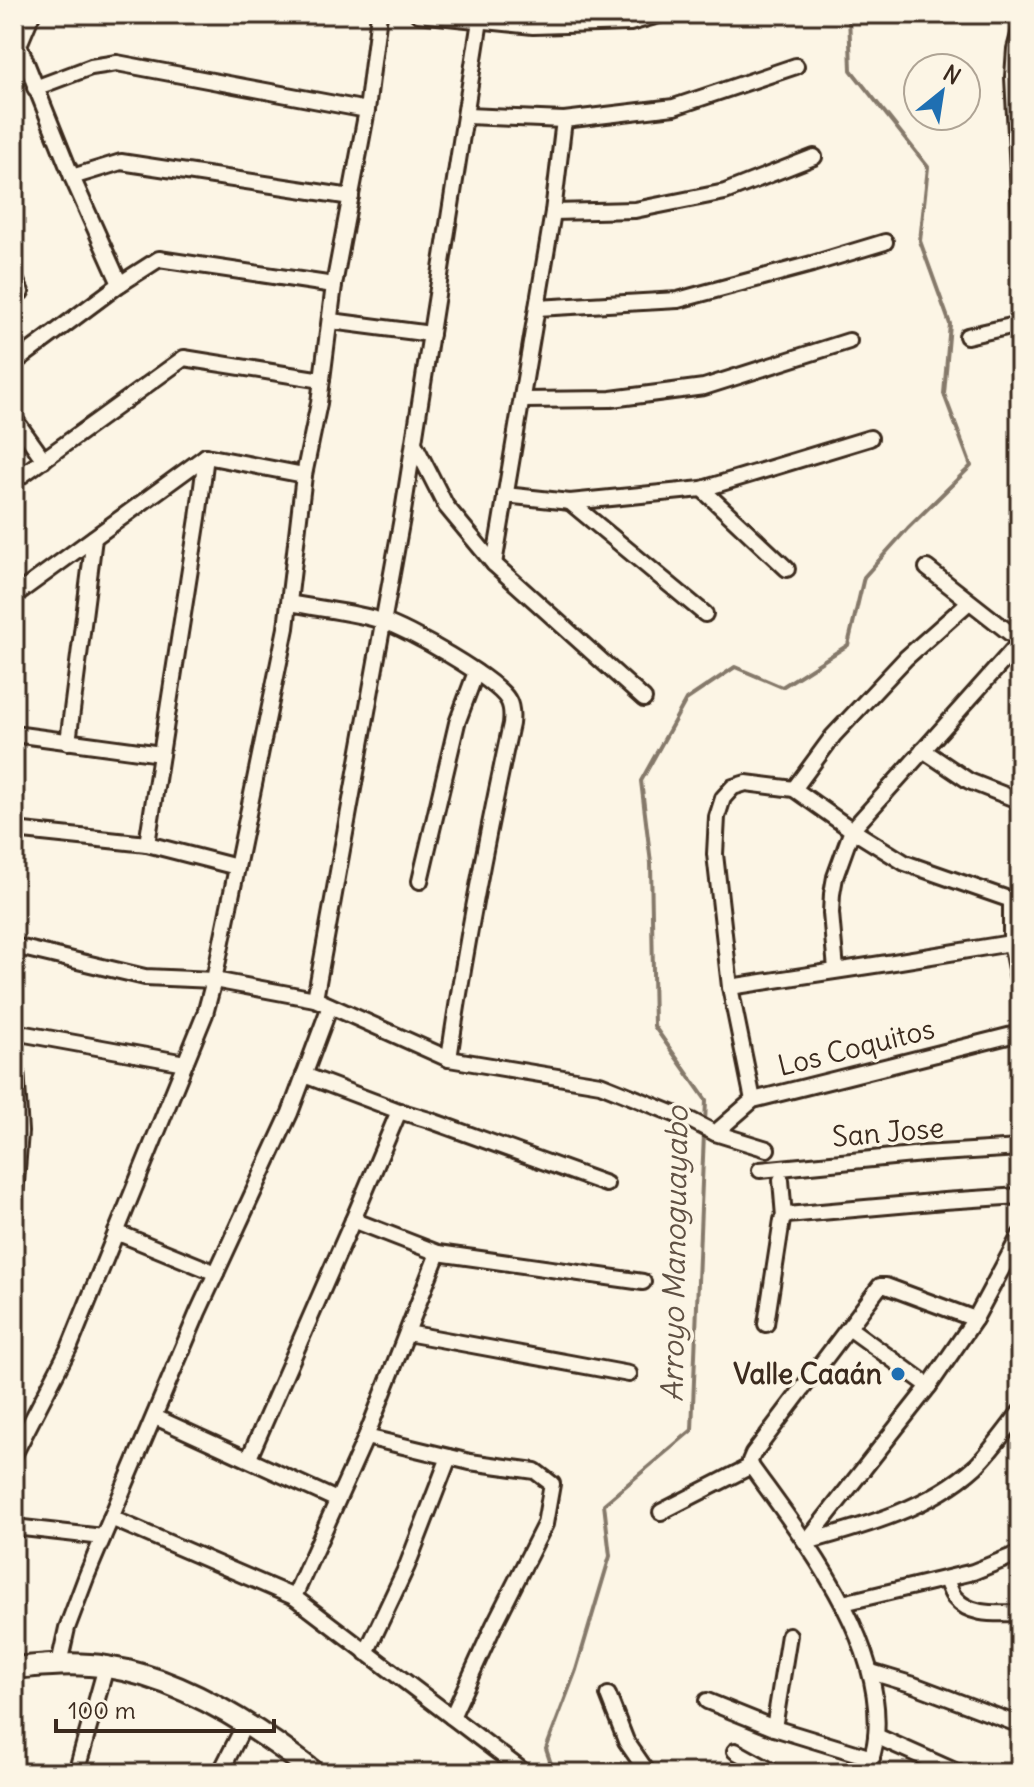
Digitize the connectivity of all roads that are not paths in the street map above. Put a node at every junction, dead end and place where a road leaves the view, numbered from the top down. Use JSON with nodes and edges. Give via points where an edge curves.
{"nodes":[{"id":1,"x":32,"y":14,"type":"edge"},
{"id":2,"x":379,"y":14,"type":"edge"},
{"id":3,"x":418,"y":14,"type":"edge"},
{"id":4,"x":662,"y":14,"type":"edge"},
{"id":5,"x":481,"y":18,"type":"edge"},
{"id":6,"x":1020,"y":31,"type":"edge"},
{"id":7,"x":796,"y":66,"type":"dead end"},
{"id":8,"x":35,"y":88,"type":"junction"},
{"id":9,"x":367,"y":110,"type":"junction"},
{"id":10,"x":467,"y":116,"type":"junction"},
{"id":11,"x":564,"y":120,"type":"junction"},
{"id":12,"x":814,"y":157,"type":"dead end"},
{"id":13,"x":72,"y":177,"type":"junction"},
{"id":14,"x":351,"y":197,"type":"junction"},
{"id":15,"x":1020,"y":210,"type":"edge"},
{"id":16,"x":553,"y":212,"type":"junction"},
{"id":17,"x":885,"y":242,"type":"dead end"},
{"id":18,"x":14,"y":277,"type":"edge"},
{"id":19,"x":120,"y":284,"type":"junction"},
{"id":20,"x":334,"y":285,"type":"junction"},
{"id":21,"x":21,"y":292,"type":"dead end"},
{"id":22,"x":537,"y":308,"type":"junction"},
{"id":23,"x":331,"y":321,"type":"junction"},
{"id":24,"x":1020,"y":324,"type":"edge"},
{"id":25,"x":431,"y":334,"type":"junction"},
{"id":26,"x":967,"y":336,"type":"dead end"},
{"id":27,"x":849,"y":341,"type":"dead end"},
{"id":28,"x":14,"y":363,"type":"edge"},
{"id":29,"x":322,"y":380,"type":"junction"},
{"id":30,"x":523,"y":400,"type":"junction"},
{"id":31,"x":14,"y":418,"type":"edge"},
{"id":32,"x":870,"y":438,"type":"dead end"},
{"id":33,"x":414,"y":443,"type":"junction"},
{"id":34,"x":206,"y":456,"type":"junction"},
{"id":35,"x":44,"y":460,"type":"junction"},
{"id":36,"x":304,"y":475,"type":"junction"},
{"id":37,"x":14,"y":481,"type":"edge"},
{"id":38,"x":702,"y":489,"type":"junction"},
{"id":39,"x":505,"y":495,"type":"junction"},
{"id":40,"x":570,"y":502,"type":"junction"},
{"id":41,"x":94,"y":538,"type":"junction"},
{"id":42,"x":494,"y":564,"type":"junction"},
{"id":43,"x":927,"y":568,"type":"dead end"},
{"id":44,"x":787,"y":569,"type":"dead end"},
{"id":45,"x":14,"y":596,"type":"edge"},
{"id":46,"x":969,"y":602,"type":"junction"},
{"id":47,"x":290,"y":603,"type":"junction"},
{"id":48,"x":705,"y":614,"type":"dead end"},
{"id":49,"x":383,"y":621,"type":"junction"},
{"id":50,"x":1020,"y":641,"type":"edge"},
{"id":51,"x":476,"y":672,"type":"junction"},
{"id":52,"x":644,"y":699,"type":"dead end"},
{"id":53,"x":14,"y":734,"type":"edge"},
{"id":54,"x":68,"y":742,"type":"junction"},
{"id":55,"x":923,"y":750,"type":"junction"},
{"id":56,"x":161,"y":754,"type":"junction"},
{"id":57,"x":794,"y":789,"type":"junction"},
{"id":58,"x":1020,"y":801,"type":"edge"},
{"id":59,"x":14,"y":830,"type":"edge"},
{"id":60,"x":852,"y":830,"type":"junction"},
{"id":61,"x":147,"y":844,"type":"junction"},
{"id":62,"x":237,"y":867,"type":"junction"},
{"id":63,"x":420,"y":881,"type":"dead end"},
{"id":64,"x":1015,"y":901,"type":"edge"},
{"id":65,"x":1011,"y":943,"type":"junction"},
{"id":66,"x":14,"y":946,"type":"edge"},
{"id":67,"x":836,"y":970,"type":"junction"},
{"id":68,"x":214,"y":980,"type":"junction"},
{"id":69,"x":730,"y":987,"type":"junction"},
{"id":70,"x":1020,"y":989,"type":"edge"},
{"id":71,"x":315,"y":999,"type":"junction"},
{"id":72,"x":330,"y":1006,"type":"junction"},
{"id":73,"x":1020,"y":1033,"type":"edge"},
{"id":74,"x":14,"y":1034,"type":"edge"},
{"id":75,"x":449,"y":1059,"type":"junction"},
{"id":76,"x":185,"y":1063,"type":"junction"},
{"id":77,"x":304,"y":1075,"type":"junction"},
{"id":78,"x":753,"y":1100,"type":"junction"},
{"id":79,"x":399,"y":1111,"type":"junction"},
{"id":80,"x":715,"y":1133,"type":"junction"},
{"id":81,"x":1020,"y":1148,"type":"edge"},
{"id":82,"x":767,"y":1149,"type":"dead end"},
{"id":83,"x":760,"y":1170,"type":"dead end"},
{"id":84,"x":781,"y":1180,"type":"dead end"},
{"id":85,"x":606,"y":1184,"type":"dead end"},
{"id":86,"x":1020,"y":1196,"type":"edge"},
{"id":87,"x":14,"y":1208,"type":"edge"},
{"id":88,"x":786,"y":1216,"type":"junction"},
{"id":89,"x":353,"y":1220,"type":"junction"},
{"id":90,"x":116,"y":1232,"type":"junction"},
{"id":91,"x":1020,"y":1235,"type":"edge"},
{"id":92,"x":438,"y":1253,"type":"junction"},
{"id":93,"x":216,"y":1273,"type":"junction"},
{"id":94,"x":643,"y":1282,"type":"dead end"},
{"id":95,"x":975,"y":1319,"type":"junction"},
{"id":96,"x":766,"y":1324,"type":"dead end"},
{"id":97,"x":849,"y":1328,"type":"junction"},
{"id":98,"x":407,"y":1333,"type":"junction"},
{"id":99,"x":629,"y":1374,"type":"dead end"},
{"id":100,"x":929,"y":1386,"type":"junction"},
{"id":101,"x":1020,"y":1412,"type":"edge"},
{"id":102,"x":155,"y":1417,"type":"junction"},
{"id":103,"x":366,"y":1437,"type":"junction"},
{"id":104,"x":14,"y":1455,"type":"edge"},
{"id":105,"x":449,"y":1457,"type":"junction"},
{"id":106,"x":249,"y":1458,"type":"junction"},
{"id":107,"x":751,"y":1466,"type":"junction"},
{"id":108,"x":337,"y":1500,"type":"junction"},
{"id":109,"x":661,"y":1512,"type":"dead end"},
{"id":110,"x":111,"y":1518,"type":"junction"},
{"id":111,"x":14,"y":1527,"type":"edge"},
{"id":112,"x":103,"y":1537,"type":"junction"},
{"id":113,"x":806,"y":1542,"type":"junction"},
{"id":114,"x":1020,"y":1553,"type":"edge"},
{"id":115,"x":946,"y":1580,"type":"junction"},
{"id":116,"x":294,"y":1597,"type":"junction"},
{"id":117,"x":843,"y":1603,"type":"junction"},
{"id":118,"x":1020,"y":1613,"type":"edge"},
{"id":119,"x":789,"y":1635,"type":"dead end"},
{"id":120,"x":366,"y":1653,"type":"junction"},
{"id":121,"x":59,"y":1664,"type":"junction"},
{"id":122,"x":106,"y":1667,"type":"junction"},
{"id":123,"x":14,"y":1668,"type":"edge"},
{"id":124,"x":871,"y":1672,"type":"junction"},
{"id":125,"x":608,"y":1695,"type":"dead end"},
{"id":126,"x":707,"y":1701,"type":"dead end"},
{"id":127,"x":452,"y":1717,"type":"junction"},
{"id":128,"x":245,"y":1724,"type":"junction"},
{"id":129,"x":1020,"y":1725,"type":"edge"},
{"id":130,"x":774,"y":1728,"type":"junction"},
{"id":131,"x":876,"y":1736,"type":"junction"},
{"id":132,"x":735,"y":1751,"type":"dead end"},
{"id":133,"x":872,"y":1758,"type":"junction"},
{"id":134,"x":523,"y":1771,"type":"dead end"},
{"id":135,"x":76,"y":1773,"type":"edge"},
{"id":136,"x":220,"y":1773,"type":"edge"},
{"id":137,"x":315,"y":1773,"type":"edge"},
{"id":138,"x":648,"y":1773,"type":"edge"},
{"id":139,"x":775,"y":1773,"type":"edge"},
{"id":140,"x":867,"y":1773,"type":"edge"},
{"id":141,"x":959,"y":1773,"type":"edge"}],
"edges":[{"from":1,"to":8,"type":"street","via":[[19,45]]},
{"from":2,"to":9,"type":"street"},
{"from":3,"to":5,"type":"street"},
{"from":4,"to":5,"type":"street","via":[[598,25],[533,26]]},
{"from":5,"to":10,"type":"street"},
{"from":6,"to":15,"type":"street","via":[[1013,77]]},
{"from":7,"to":11,"type":"street","via":[[674,107]]},
{"from":8,"to":9,"type":"street","via":[[117,63]]},
{"from":8,"to":13,"type":"street"},
{"from":9,"to":14,"type":"street"},
{"from":10,"to":11,"type":"street"},
{"from":10,"to":25,"type":"street"},
{"from":11,"to":16,"type":"street"},
{"from":12,"to":16,"type":"street","via":[[725,192],[635,210]]},
{"from":13,"to":14,"type":"street","via":[[121,162]]},
{"from":13,"to":19,"type":"street"},
{"from":14,"to":20,"type":"street"},
{"from":16,"to":22,"type":"street"},
{"from":17,"to":22,"type":"street","via":[[678,300]]},
{"from":18,"to":21,"type":"street"},
{"from":19,"to":20,"type":"street","via":[[159,259]]},
{"from":19,"to":28,"type":"street"},
{"from":20,"to":23,"type":"street"},
{"from":22,"to":30,"type":"street"},
{"from":23,"to":25,"type":"street"},
{"from":23,"to":29,"type":"street"},
{"from":24,"to":26,"type":"street"},
{"from":25,"to":33,"type":"street"},
{"from":27,"to":30,"type":"street","via":[[704,387],[611,399]]},
{"from":29,"to":35,"type":"street","via":[[184,358]]},
{"from":29,"to":36,"type":"street"},
{"from":30,"to":39,"type":"street"},
{"from":31,"to":35,"type":"street"},
{"from":32,"to":38,"type":"street"},
{"from":33,"to":42,"type":"street","via":[[446,506]]},
{"from":33,"to":49,"type":"street"},
{"from":34,"to":36,"type":"street"},
{"from":34,"to":41,"type":"street"},
{"from":34,"to":56,"type":"street"},
{"from":35,"to":37,"type":"street"},
{"from":36,"to":47,"type":"street"},
{"from":38,"to":40,"type":"street"},
{"from":38,"to":44,"type":"street"},
{"from":39,"to":40,"type":"street"},
{"from":39,"to":42,"type":"street"},
{"from":40,"to":48,"type":"street"},
{"from":41,"to":45,"type":"street"},
{"from":41,"to":54,"type":"street"},
{"from":42,"to":52,"type":"street"},
{"from":43,"to":46,"type":"street"},
{"from":46,"to":50,"type":"street"},
{"from":46,"to":57,"type":"street","via":[[906,658],[833,736]]},
{"from":47,"to":49,"type":"street"},
{"from":47,"to":62,"type":"street"},
{"from":49,"to":51,"type":"street"},
{"from":49,"to":71,"type":"street"},
{"from":50,"to":55,"type":"street"},
{"from":51,"to":63,"type":"street","via":[[457,723]]},
{"from":51,"to":75,"type":"street","via":[[496,686],[512,711]]},
{"from":53,"to":54,"type":"street"},
{"from":54,"to":56,"type":"street"},
{"from":55,"to":58,"type":"street","via":[[969,781]]},
{"from":55,"to":60,"type":"street"},
{"from":56,"to":61,"type":"street"},
{"from":57,"to":60,"type":"street"},
{"from":57,"to":69,"type":"street","via":[[746,783],[733,787],[720,807],[715,854]]},
{"from":59,"to":61,"type":"street"},
{"from":60,"to":64,"type":"street","via":[[905,863]]},
{"from":60,"to":67,"type":"street","via":[[832,894]]},
{"from":61,"to":62,"type":"street"},
{"from":62,"to":68,"type":"street"},
{"from":64,"to":65,"type":"street"},
{"from":65,"to":67,"type":"street"},
{"from":65,"to":70,"type":"street"},
{"from":66,"to":68,"type":"street","via":[[145,977]]},
{"from":67,"to":69,"type":"street"},
{"from":68,"to":71,"type":"street"},
{"from":68,"to":76,"type":"street"},
{"from":69,"to":78,"type":"street"},
{"from":71,"to":72,"type":"street"},
{"from":72,"to":75,"type":"street"},
{"from":72,"to":77,"type":"street"},
{"from":73,"to":78,"type":"street","name":"Los Coquitos"},
{"from":74,"to":76,"type":"street"},
{"from":74,"to":87,"type":"street","via":[[20,1132]]},
{"from":75,"to":80,"type":"street","via":[[600,1084]]},
{"from":76,"to":90,"type":"street"},
{"from":77,"to":79,"type":"street"},
{"from":77,"to":93,"type":"street"},
{"from":78,"to":80,"type":"street","name":"Los Coquitos"},
{"from":79,"to":85,"type":"street"},
{"from":79,"to":89,"type":"street"},
{"from":80,"to":82,"type":"street"},
{"from":81,"to":83,"type":"street","name":"San Jose"},
{"from":84,"to":88,"type":"street"},
{"from":86,"to":88,"type":"street"},
{"from":88,"to":96,"type":"street"},
{"from":89,"to":92,"type":"street"},
{"from":89,"to":106,"type":"street"},
{"from":90,"to":93,"type":"street"},
{"from":90,"to":104,"type":"street","via":[[70,1346]]},
{"from":91,"to":95,"type":"street"},
{"from":92,"to":94,"type":"street"},
{"from":92,"to":98,"type":"street"},
{"from":93,"to":102,"type":"street"},
{"from":95,"to":97,"type":"street","via":[[880,1286]]},
{"from":95,"to":100,"type":"street"},
{"from":97,"to":100,"type":"street"},
{"from":97,"to":107,"type":"street","via":[[753,1454]]},
{"from":98,"to":99,"type":"street"},
{"from":98,"to":103,"type":"street"},
{"from":100,"to":113,"type":"street"},
{"from":101,"to":113,"type":"street","via":[[977,1465],[938,1495],[859,1528]]},
{"from":102,"to":106,"type":"street"},
{"from":102,"to":110,"type":"street"},
{"from":103,"to":105,"type":"street"},
{"from":103,"to":108,"type":"street"},
{"from":105,"to":120,"type":"street"},
{"from":105,"to":127,"type":"street","via":[[535,1471],[552,1484],[545,1524]]},
{"from":106,"to":108,"type":"street"},
{"from":107,"to":109,"type":"street"},
{"from":107,"to":113,"type":"street"},
{"from":108,"to":116,"type":"street"},
{"from":110,"to":112,"type":"street"},
{"from":110,"to":116,"type":"street"},
{"from":111,"to":112,"type":"street"},
{"from":112,"to":121,"type":"street","via":[[67,1628]]},
{"from":113,"to":117,"type":"street"},
{"from":114,"to":115,"type":"street"},
{"from":115,"to":117,"type":"street"},
{"from":115,"to":118,"type":"street","via":[[955,1599],[967,1608],[984,1614]]},
{"from":116,"to":120,"type":"street"},
{"from":117,"to":124,"type":"street"},
{"from":119,"to":130,"type":"street"},
{"from":120,"to":127,"type":"street"},
{"from":121,"to":122,"type":"main road"},
{"from":121,"to":123,"type":"main road"},
{"from":122,"to":128,"type":"main road","via":[[157,1680]]},
{"from":122,"to":135,"type":"street"},
{"from":124,"to":129,"type":"street"},
{"from":124,"to":131,"type":"street"},
{"from":125,"to":138,"type":"street","via":[[626,1741]]},
{"from":126,"to":130,"type":"street"},
{"from":127,"to":134,"type":"street"},
{"from":128,"to":136,"type":"street"},
{"from":128,"to":137,"type":"main road"},
{"from":130,"to":133,"type":"street"},
{"from":131,"to":133,"type":"street"},
{"from":131,"to":141,"type":"street"},
{"from":132,"to":139,"type":"street"},
{"from":133,"to":140,"type":"street"}]}
